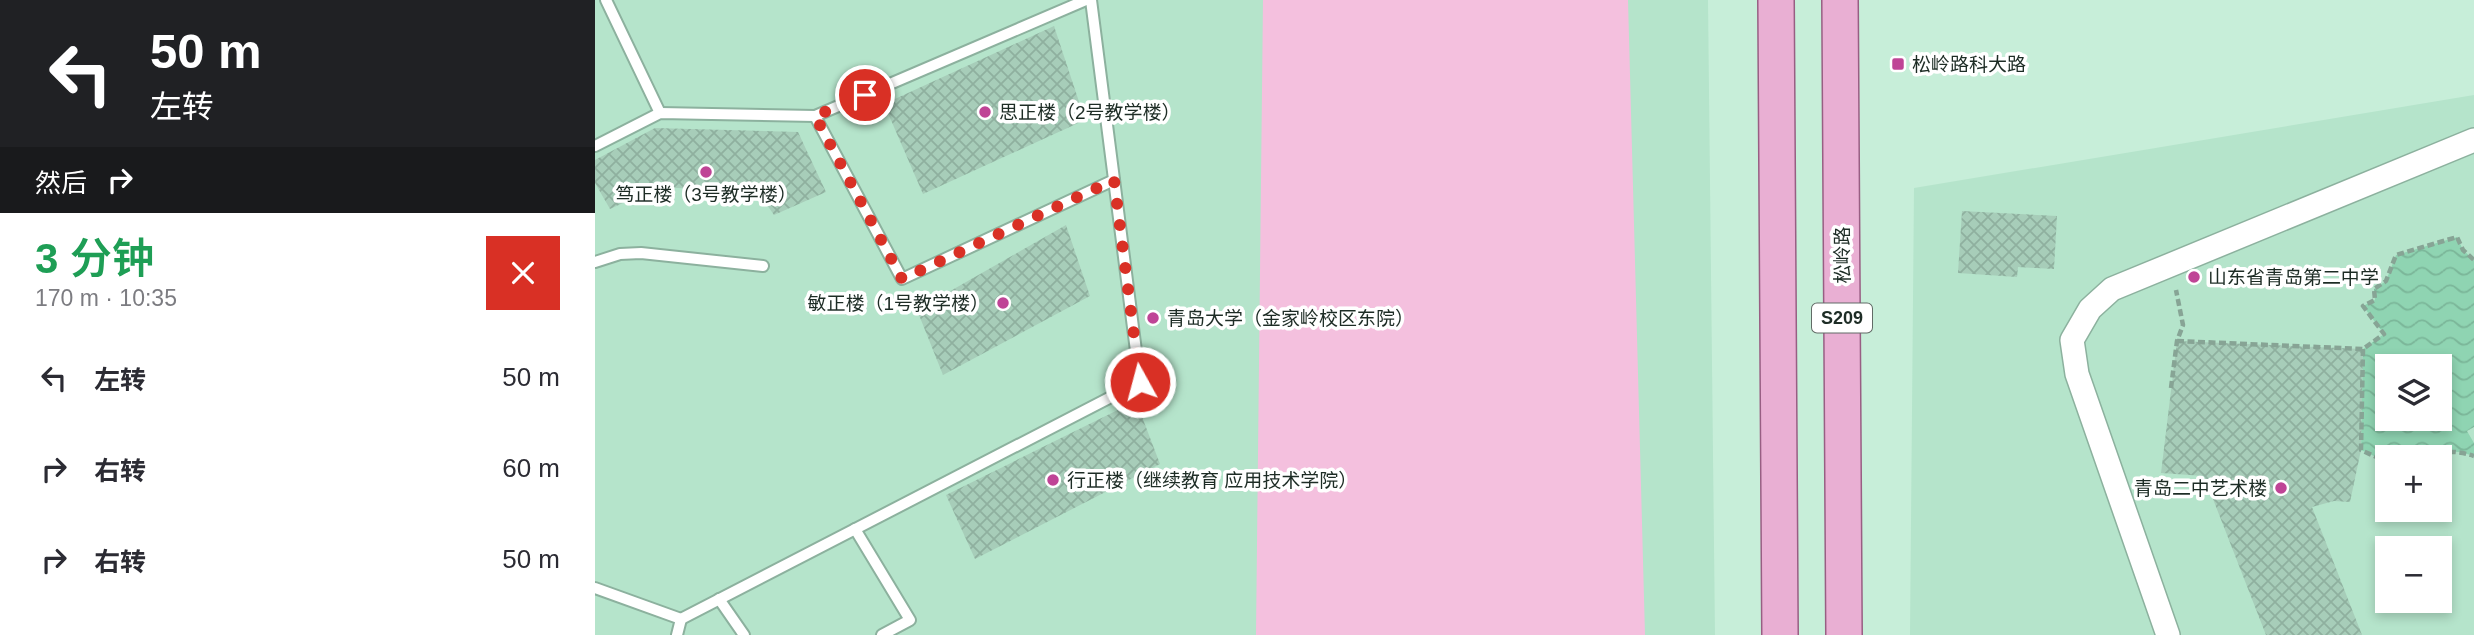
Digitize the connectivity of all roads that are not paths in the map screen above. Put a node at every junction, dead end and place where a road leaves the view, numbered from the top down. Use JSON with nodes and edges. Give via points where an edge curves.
{"nodes":[{"id":1,"x":606,"y":0,"type":"edge"},
{"id":2,"x":1086,"y":0,"type":"edge"},
{"id":3,"x":1091,"y":0,"type":"edge"},
{"id":4,"x":1776,"y":0,"type":"edge"},
{"id":5,"x":1840,"y":0,"type":"edge"},
{"id":6,"x":595,"y":6,"type":"edge"},
{"id":7,"x":660,"y":113,"type":"junction"},
{"id":8,"x":815,"y":116,"type":"junction"},
{"id":9,"x":2474,"y":140,"type":"edge"},
{"id":10,"x":595,"y":146,"type":"edge"},
{"id":11,"x":1114,"y":180,"type":"junction"},
{"id":12,"x":595,"y":262,"type":"edge"},
{"id":13,"x":763,"y":266,"type":"dead end"},
{"id":14,"x":855,"y":530,"type":"junction"},
{"id":15,"x":595,"y":588,"type":"edge"},
{"id":16,"x":719,"y":599,"type":"junction"},
{"id":17,"x":681,"y":619,"type":"junction"},
{"id":18,"x":677,"y":635,"type":"edge"},
{"id":19,"x":744,"y":635,"type":"edge"},
{"id":20,"x":882,"y":635,"type":"edge"},
{"id":21,"x":1780,"y":635,"type":"edge"},
{"id":22,"x":1844,"y":635,"type":"edge"},
{"id":23,"x":2168,"y":635,"type":"edge"}],
"edges":[{"from":1,"to":6,"type":"lane"},
{"from":1,"to":7,"type":"lane"},
{"from":2,"to":8,"type":"lane"},
{"from":3,"to":11,"type":"lane"},
{"from":4,"to":21,"type":"main road"},
{"from":5,"to":22,"type":"main road","name":"松岭路","number":"S209"},
{"from":7,"to":8,"type":"lane"},
{"from":7,"to":10,"type":"lane"},
{"from":8,"to":11,"type":"lane","via":[[902,279]]},
{"from":9,"to":23,"type":"street","via":[[2112,289],[2090,309],[2072,340],[2077,374]]},
{"from":11,"to":14,"type":"lane","via":[[1140,382]]},
{"from":12,"to":13,"type":"lane","via":[[641,253]]},
{"from":14,"to":16,"type":"lane"},
{"from":14,"to":20,"type":"lane","via":[[911,620]]},
{"from":15,"to":17,"type":"lane"},
{"from":16,"to":17,"type":"lane"},
{"from":16,"to":19,"type":"lane"},
{"from":17,"to":18,"type":"lane"}]}
